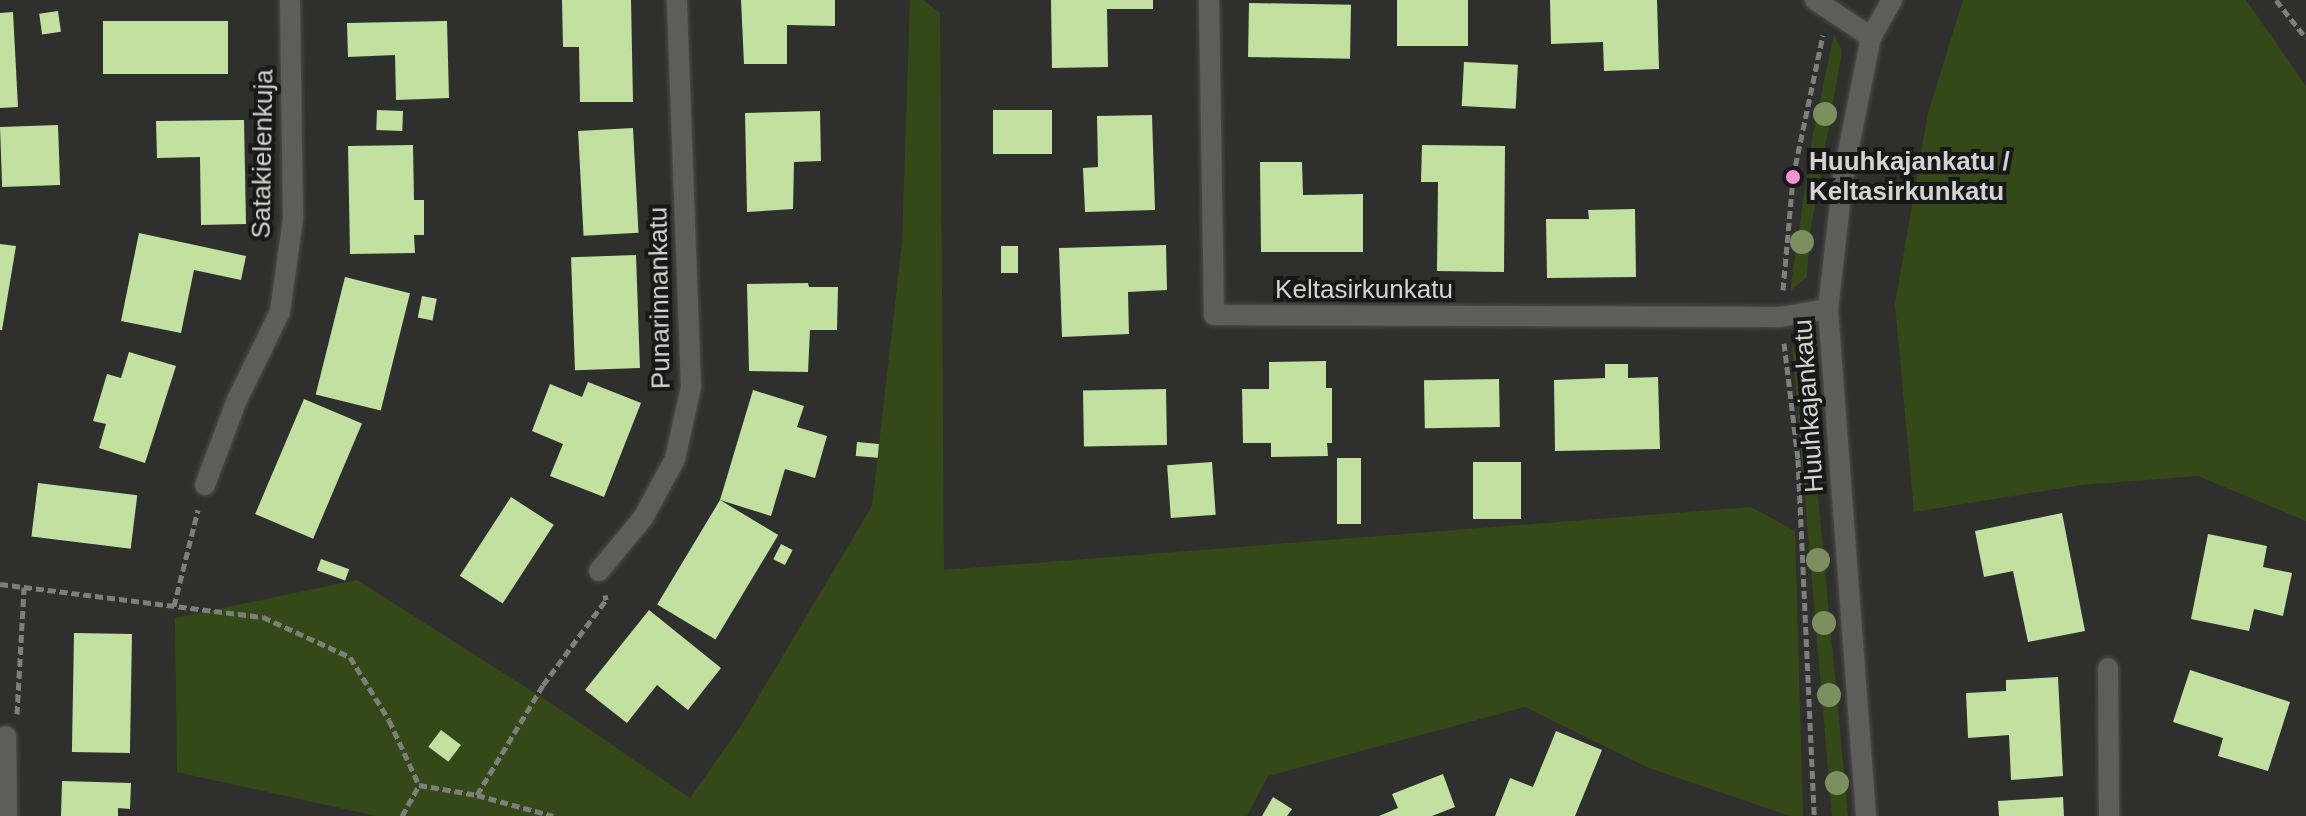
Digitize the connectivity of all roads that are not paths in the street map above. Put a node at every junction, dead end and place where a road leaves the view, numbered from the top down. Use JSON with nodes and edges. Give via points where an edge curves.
{"nodes":[{"id":1,"x":290,"y":0,"type":"edge"},
{"id":2,"x":677,"y":0,"type":"edge"},
{"id":3,"x":1209,"y":0,"type":"edge"},
{"id":4,"x":1892,"y":0,"type":"edge"},
{"id":5,"x":1823,"y":4,"type":"edge"},
{"id":6,"x":1871,"y":37,"type":"junction"},
{"id":7,"x":1828,"y":309,"type":"junction"},
{"id":8,"x":205,"y":485,"type":"road end"},
{"id":9,"x":599,"y":571,"type":"road end"},
{"id":10,"x":2108,"y":668,"type":"dead end"},
{"id":11,"x":6,"y":736,"type":"road end"},
{"id":12,"x":7,"y":816,"type":"edge"},
{"id":13,"x":1866,"y":816,"type":"edge"},
{"id":14,"x":2109,"y":816,"type":"edge"}],
"edges":[{"from":1,"to":8,"type":"street","name":"Satakielenkuja","via":[[293,218],[280,312],[237,400]]},
{"from":2,"to":9,"type":"street","name":"Punarinnankatu","via":[[691,387],[675,459],[643,518]]},
{"from":3,"to":7,"type":"street","name":"Keltasirkunkatu","via":[[1214,315],[1780,317]]},
{"from":4,"to":6,"type":"street","name":"Huuhkajankatu"},
{"from":5,"to":6,"type":"street"},
{"from":6,"to":7,"type":"street","name":"Huuhkajankatu","via":[[1843,177]]},
{"from":7,"to":13,"type":"street","name":"Huuhkajankatu"},
{"from":10,"to":14,"type":"street"},
{"from":11,"to":12,"type":"street"}]}
